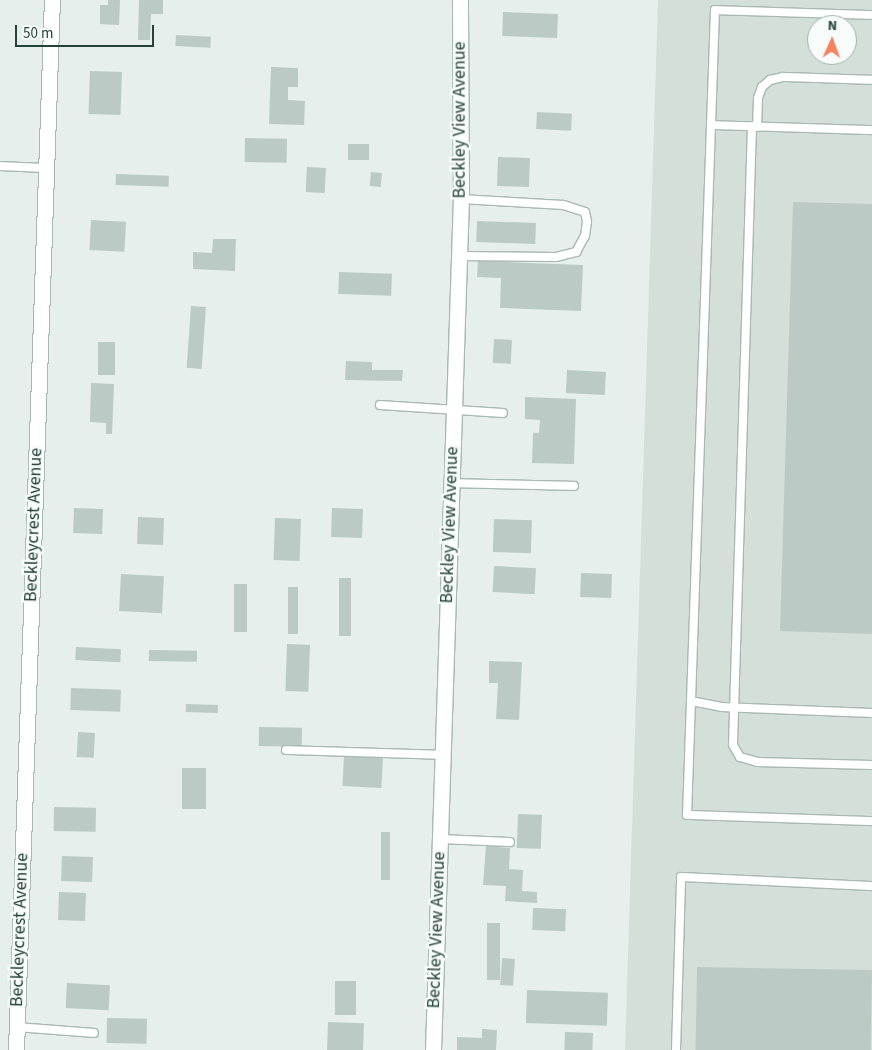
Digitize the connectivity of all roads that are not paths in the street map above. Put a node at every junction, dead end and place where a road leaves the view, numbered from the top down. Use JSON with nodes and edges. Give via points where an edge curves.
{"nodes":[{"id":1,"x":52,"y":0,"type":"edge"},
{"id":2,"x":460,"y":0,"type":"edge"},
{"id":3,"x":724,"y":0,"type":"edge"},
{"id":4,"x":724,"y":10,"type":"junction"},
{"id":5,"x":872,"y":15,"type":"edge"},
{"id":6,"x":872,"y":80,"type":"edge"},
{"id":7,"x":711,"y":125,"type":"junction"},
{"id":8,"x":754,"y":126,"type":"junction"},
{"id":9,"x":872,"y":130,"type":"edge"},
{"id":10,"x":0,"y":166,"type":"edge"},
{"id":11,"x":46,"y":168,"type":"junction"},
{"id":12,"x":460,"y":199,"type":"junction"},
{"id":13,"x":459,"y":256,"type":"junction"},
{"id":14,"x":380,"y":405,"type":"dead end"},
{"id":15,"x":454,"y":408,"type":"junction"},
{"id":16,"x":503,"y":412,"type":"dead end"},
{"id":17,"x":451,"y":483,"type":"junction"},
{"id":18,"x":574,"y":486,"type":"dead end"},
{"id":19,"x":691,"y":701,"type":"junction"},
{"id":20,"x":734,"y":708,"type":"junction"},
{"id":21,"x":872,"y":713,"type":"edge"},
{"id":22,"x":286,"y":750,"type":"dead end"},
{"id":23,"x":443,"y":755,"type":"junction"},
{"id":24,"x":872,"y":765,"type":"edge"},
{"id":25,"x":872,"y":821,"type":"edge"},
{"id":26,"x":440,"y":839,"type":"junction"},
{"id":27,"x":510,"y":842,"type":"dead end"},
{"id":28,"x":872,"y":886,"type":"edge"},
{"id":29,"x":17,"y":1027,"type":"junction"},
{"id":30,"x":94,"y":1034,"type":"dead end"},
{"id":31,"x":16,"y":1050,"type":"edge"},
{"id":32,"x":433,"y":1050,"type":"edge"},
{"id":33,"x":676,"y":1050,"type":"edge"}],
"edges":[{"from":1,"to":11,"type":"street","name":"Beckleycrest Avenue"},
{"from":2,"to":12,"type":"street","name":"Beckley View Avenue"},
{"from":3,"to":4,"type":"lane"},
{"from":4,"to":5,"type":"lane"},
{"from":4,"to":7,"type":"lane","via":[[715,10]]},
{"from":6,"to":8,"type":"lane","via":[[783,77],[770,80],[758,98]]},
{"from":7,"to":8,"type":"lane"},
{"from":7,"to":19,"type":"lane"},
{"from":8,"to":9,"type":"lane"},
{"from":8,"to":20,"type":"lane"},
{"from":10,"to":11,"type":"lane"},
{"from":11,"to":29,"type":"street","name":"Beckleycrest Avenue"},
{"from":12,"to":13,"type":"street","name":"Beckley View Avenue"},
{"from":12,"to":13,"type":"lane","via":[[563,205],[585,212],[587,221],[576,252],[556,257]]},
{"from":13,"to":15,"type":"street","name":"Beckley View Avenue"},
{"from":14,"to":15,"type":"lane"},
{"from":15,"to":16,"type":"lane","via":[[472,412]]},
{"from":15,"to":17,"type":"street","name":"Beckley View Avenue"},
{"from":17,"to":18,"type":"lane"},
{"from":17,"to":23,"type":"street","name":"Beckley View Avenue"},
{"from":19,"to":20,"type":"lane"},
{"from":19,"to":25,"type":"lane","via":[[687,815]]},
{"from":20,"to":21,"type":"lane"},
{"from":20,"to":24,"type":"lane","via":[[733,744],[740,757],[757,762]]},
{"from":22,"to":23,"type":"lane"},
{"from":23,"to":26,"type":"street","name":"Beckley View Avenue"},
{"from":26,"to":27,"type":"lane"},
{"from":26,"to":32,"type":"street","name":"Beckley View Avenue"},
{"from":28,"to":33,"type":"lane","via":[[681,878]]},
{"from":29,"to":30,"type":"lane"},
{"from":29,"to":31,"type":"street","name":"Beckleycrest Avenue"}]}
